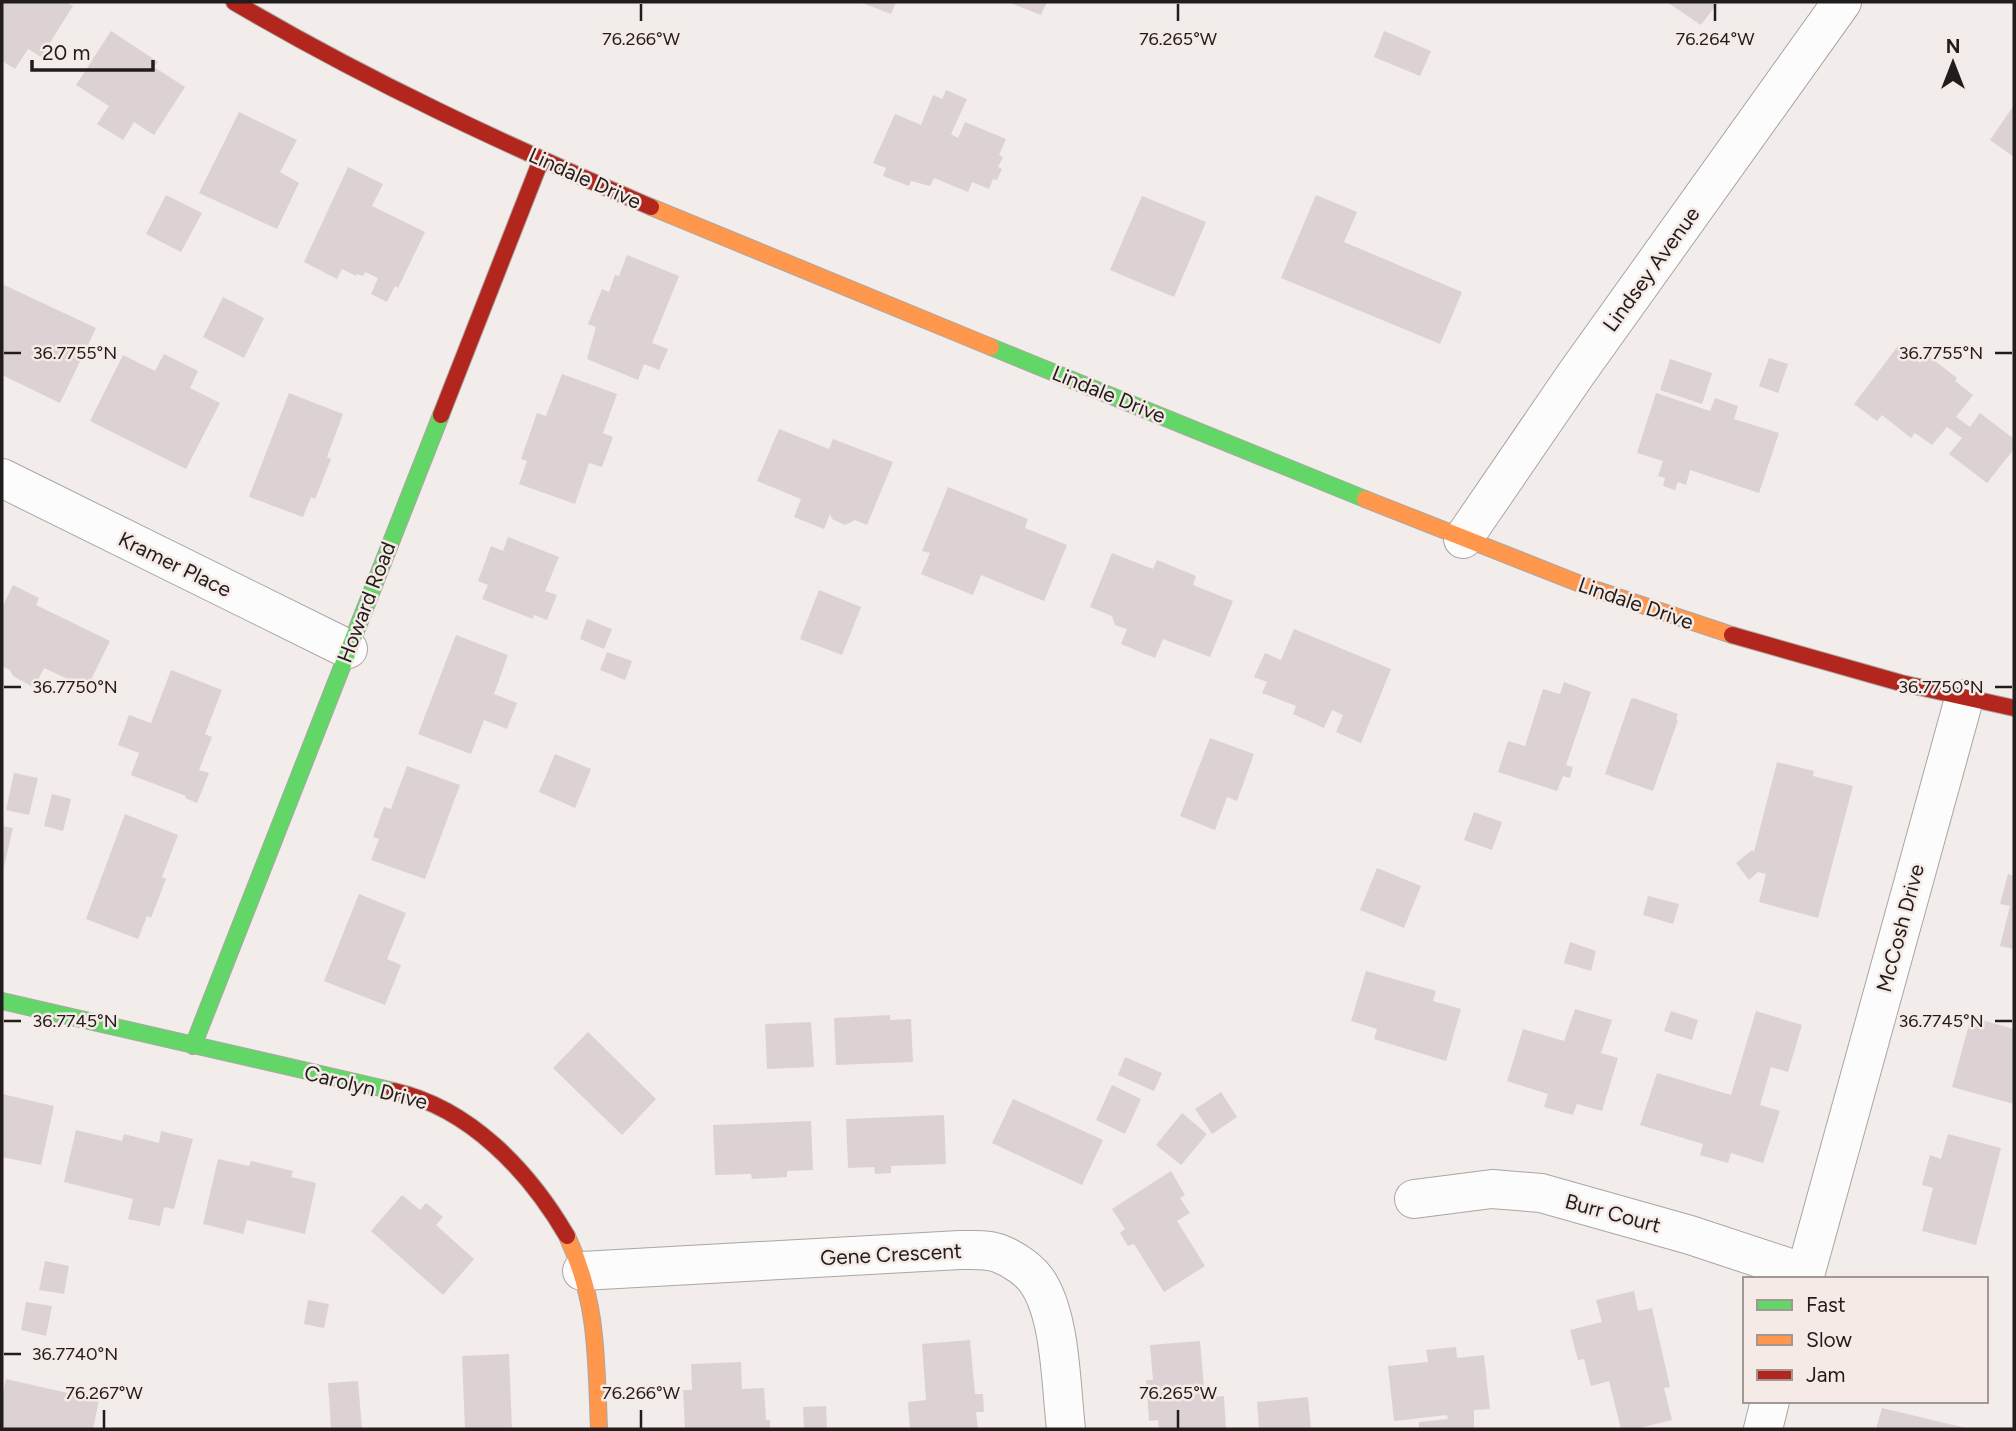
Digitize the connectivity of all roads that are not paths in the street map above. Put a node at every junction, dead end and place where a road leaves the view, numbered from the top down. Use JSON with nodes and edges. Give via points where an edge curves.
{"nodes":[{"id":1,"x":234,"y":2,"type":"edge"},
{"id":2,"x":1842,"y":2,"type":"edge"},
{"id":3,"x":541,"y":160,"type":"junction"},
{"id":4,"x":2,"y":478,"type":"edge"},
{"id":5,"x":1463,"y":539,"type":"junction"},
{"id":6,"x":348,"y":649,"type":"junction"},
{"id":7,"x":1964,"y":699,"type":"junction"},
{"id":8,"x":2014,"y":708,"type":"edge"},
{"id":9,"x":2,"y":1001,"type":"edge"},
{"id":10,"x":193,"y":1046,"type":"junction"},
{"id":11,"x":1415,"y":1199,"type":"dead end"},
{"id":12,"x":582,"y":1271,"type":"junction"},
{"id":13,"x":1805,"y":1276,"type":"edge"},
{"id":14,"x":1770,"y":1403,"type":"edge"},
{"id":15,"x":599,"y":1429,"type":"edge"},
{"id":16,"x":1066,"y":1429,"type":"edge"},
{"id":17,"x":1763,"y":1429,"type":"edge"}],
"edges":[{"from":1,"to":3,"type":"street","name":"Lindale Drive","via":[[392,89]]},
{"from":2,"to":5,"type":"street","name":"Lindsey Avenue"},
{"from":3,"to":5,"type":"street","name":"Lindale Drive","via":[[732,243]]},
{"from":3,"to":6,"type":"street","name":"Howard Road"},
{"from":4,"to":6,"type":"street","name":"Kramer Place"},
{"from":5,"to":7,"type":"street","name":"Lindale Drive","via":[[1683,620]]},
{"from":6,"to":10,"type":"street","name":"Howard Road"},
{"from":7,"to":8,"type":"street","name":"Lindale Drive"},
{"from":7,"to":13,"type":"street","name":"McCosh Drive"},
{"from":9,"to":10,"type":"street","name":"Carolyn Drive"},
{"from":10,"to":12,"type":"street","name":"Carolyn Drive","via":[[412,1095],[454,1113],[510,1159],[545,1201],[558,1218]]},
{"from":11,"to":13,"type":"street","name":"Burr Court","via":[[1492,1189],[1541,1194],[1690,1235]]},
{"from":12,"to":15,"type":"street","name":"Carolyn Drive","via":[[595,1338]]},
{"from":12,"to":16,"type":"street","name":"Gene Crescent","via":[[960,1250],[999,1254],[1026,1268],[1040,1286],[1054,1322]]},
{"from":14,"to":17,"type":"street"}]}
